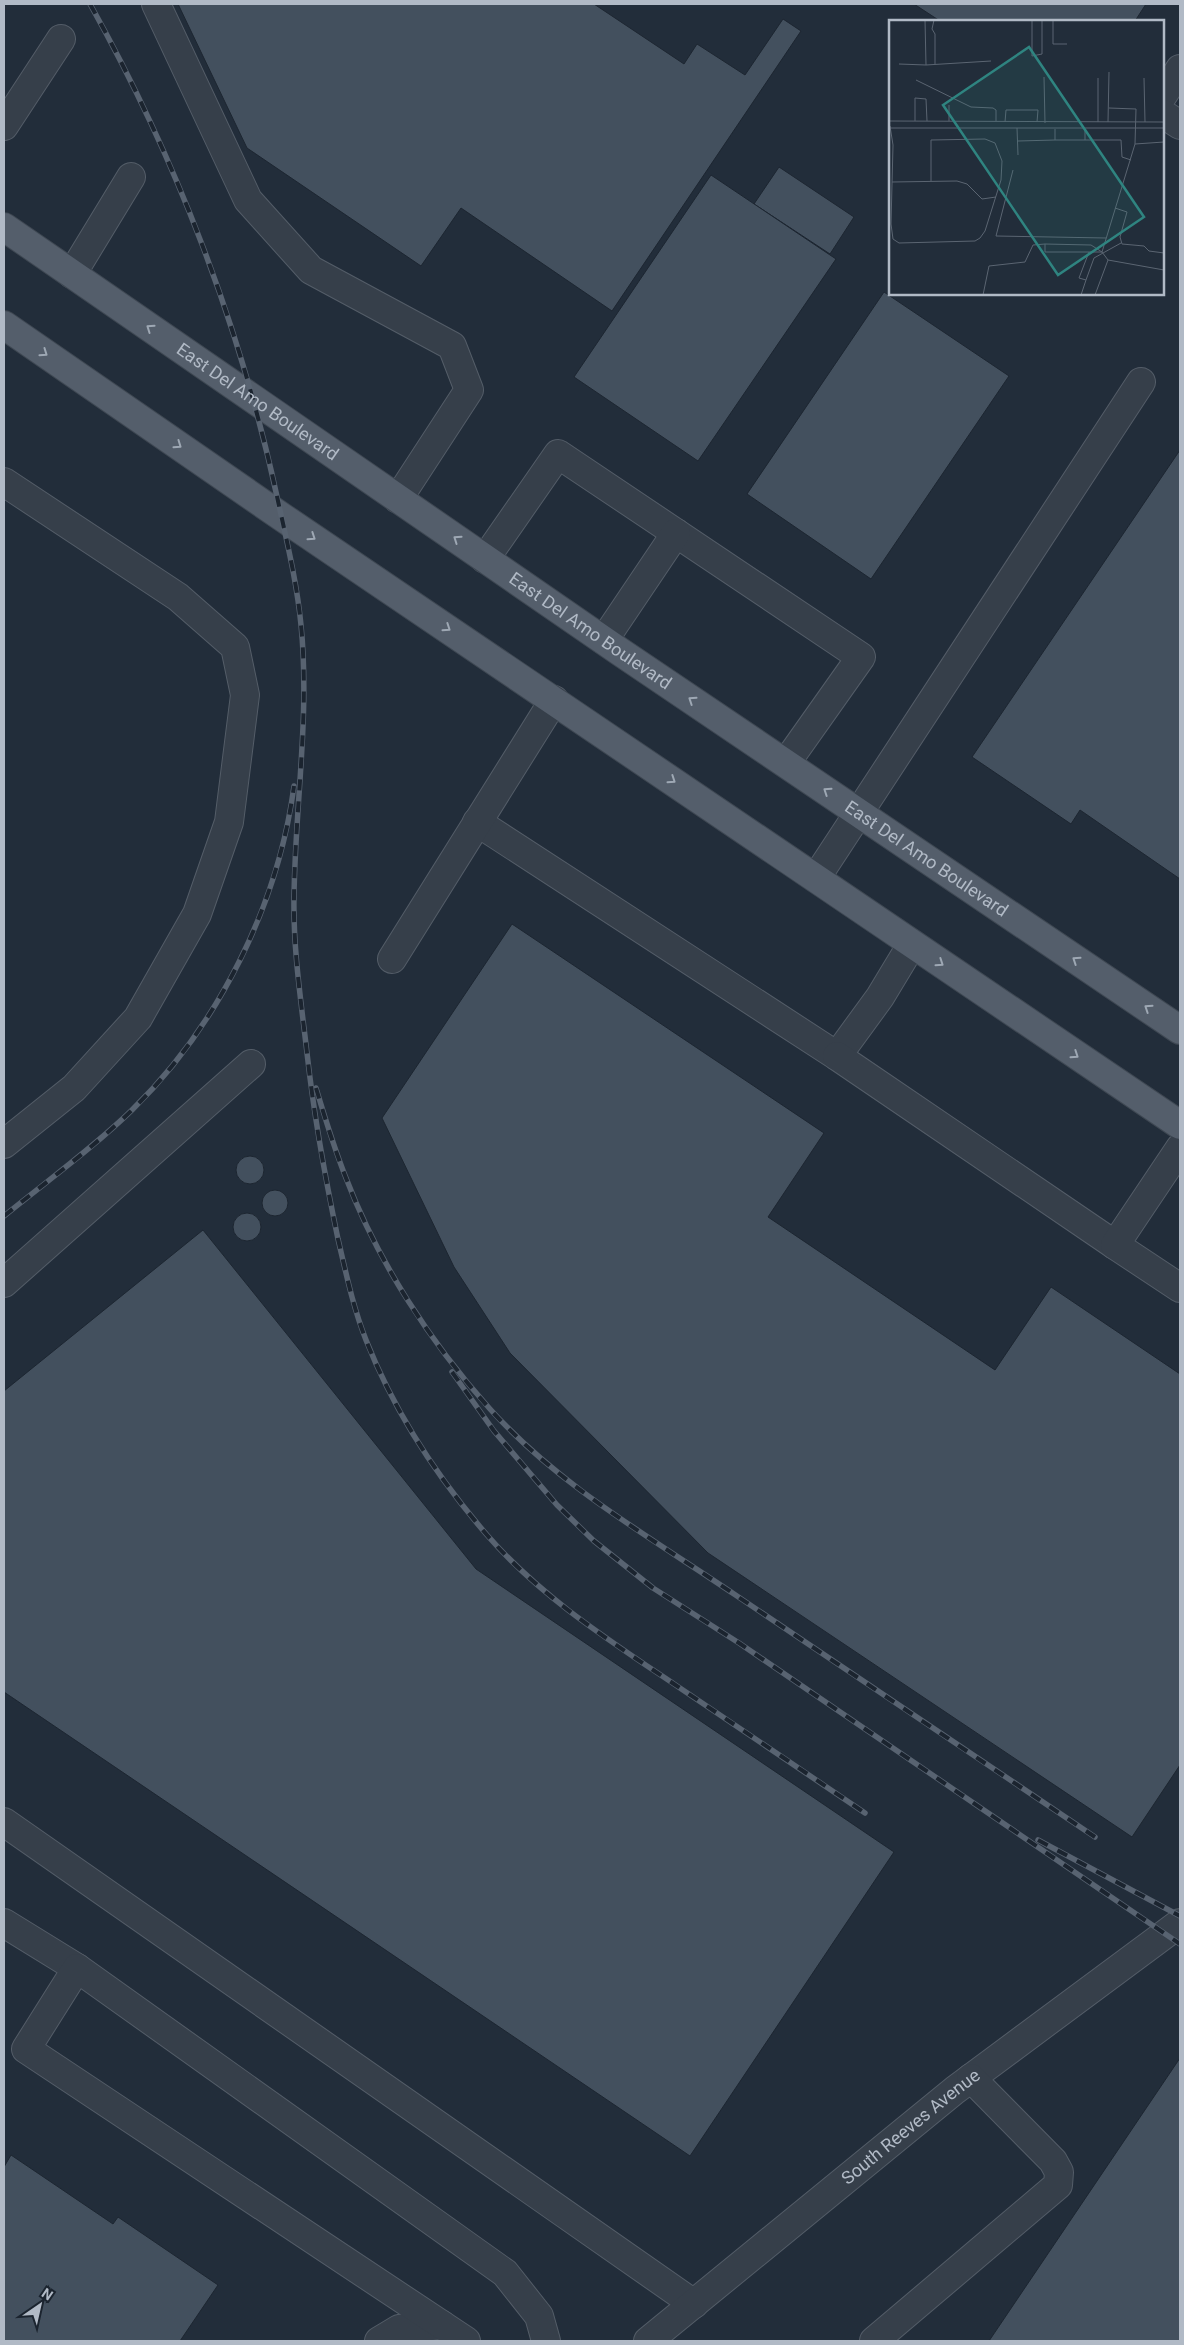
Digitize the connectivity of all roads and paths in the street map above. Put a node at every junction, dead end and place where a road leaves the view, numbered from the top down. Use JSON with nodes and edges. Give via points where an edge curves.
{"nodes":[{"id":1,"x":156,"y":4,"type":"edge"},
{"id":2,"x":61,"y":39,"type":"dead end"},
{"id":3,"x":1180,"y":69,"type":"edge"},
{"id":4,"x":1164,"y":93,"type":"edge"},
{"id":5,"x":1164,"y":115,"type":"edge"},
{"id":6,"x":1180,"y":125,"type":"edge"},
{"id":7,"x":4,"y":126,"type":"edge"},
{"id":8,"x":131,"y":177,"type":"dead end"},
{"id":9,"x":4,"y":228,"type":"edge"},
{"id":10,"x":72,"y":274,"type":"junction"},
{"id":11,"x":4,"y":326,"type":"edge"},
{"id":12,"x":1142,"y":382,"type":"dead end"},
{"id":13,"x":4,"y":482,"type":"edge"},
{"id":14,"x":398,"y":498,"type":"junction"},
{"id":15,"x":676,"y":534,"type":"junction"},
{"id":16,"x":485,"y":559,"type":"junction"},
{"id":17,"x":604,"y":640,"type":"junction"},
{"id":18,"x":554,"y":700,"type":"junction"},
{"id":19,"x":786,"y":763,"type":"junction"},
{"id":20,"x":859,"y":813,"type":"junction"},
{"id":21,"x":476,"y":822,"type":"junction"},
{"id":22,"x":816,"y":878,"type":"junction"},
{"id":23,"x":912,"y":944,"type":"junction"},
{"id":24,"x":392,"y":959,"type":"dead end"},
{"id":25,"x":1180,"y":1030,"type":"edge"},
{"id":26,"x":837,"y":1056,"type":"junction"},
{"id":27,"x":251,"y":1064,"type":"dead end"},
{"id":28,"x":1180,"y":1125,"type":"edge"},
{"id":29,"x":4,"y":1144,"type":"edge"},
{"id":30,"x":1180,"y":1148,"type":"edge"},
{"id":31,"x":1116,"y":1245,"type":"junction"},
{"id":32,"x":4,"y":1283,"type":"edge"},
{"id":33,"x":1180,"y":1288,"type":"edge"},
{"id":34,"x":4,"y":1822,"type":"edge"},
{"id":35,"x":4,"y":1923,"type":"edge"},
{"id":36,"x":1180,"y":1923,"type":"edge"},
{"id":37,"x":77,"y":1968,"type":"junction"},
{"id":38,"x":971,"y":2078,"type":"junction"},
{"id":39,"x":694,"y":2304,"type":"junction"},
{"id":40,"x":442,"y":2325,"type":"junction"},
{"id":41,"x":379,"y":2341,"type":"edge"},
{"id":42,"x":466,"y":2341,"type":"edge"},
{"id":43,"x":546,"y":2341,"type":"edge"},
{"id":44,"x":648,"y":2341,"type":"edge"},
{"id":45,"x":874,"y":2341,"type":"edge"}],
"edges":[{"from":1,"to":14,"type":"lane","via":[[248,200],[311,270],[452,346],[470,390]]},
{"from":2,"to":7,"type":"lane"},
{"from":3,"to":4,"type":"lane"},
{"from":5,"to":6,"type":"lane"},
{"from":8,"to":10,"type":"lane"},
{"from":9,"to":10,"type":"main road","name":"East Del Amo Boulevard"},
{"from":14,"to":10,"type":"main road","name":"East Del Amo Boulevard","one_way":true},
{"from":11,"to":18,"type":"main road","one_way":true},
{"from":12,"to":20,"type":"lane"},
{"from":13,"to":29,"type":"lane","via":[[178,597],[199,615],[235,647],[245,695],[229,822],[196,914],[138,1018],[74,1088]]},
{"from":16,"to":14,"type":"main road","name":"East Del Amo Boulevard","one_way":true},
{"from":15,"to":16,"type":"lane","via":[[558,454]]},
{"from":15,"to":17,"type":"lane"},
{"from":15,"to":19,"type":"lane","via":[[861,657]]},
{"from":16,"to":17,"type":"main road","name":"East Del Amo Boulevard"},
{"from":19,"to":17,"type":"main road","name":"East Del Amo Boulevard","one_way":true},
{"from":18,"to":21,"type":"lane"},
{"from":18,"to":22,"type":"main road","one_way":true},
{"from":20,"to":19,"type":"main road","name":"East Del Amo Boulevard","one_way":true},
{"from":20,"to":22,"type":"lane"},
{"from":25,"to":20,"type":"main road","name":"East Del Amo Boulevard","one_way":true},
{"from":21,"to":24,"type":"lane"},
{"from":21,"to":26,"type":"lane"},
{"from":22,"to":23,"type":"main road"},
{"from":23,"to":26,"type":"lane","via":[[880,997]]},
{"from":23,"to":28,"type":"main road","one_way":true},
{"from":26,"to":31,"type":"lane"},
{"from":27,"to":32,"type":"lane"},
{"from":30,"to":31,"type":"lane"},
{"from":31,"to":33,"type":"lane"},
{"from":34,"to":39,"type":"lane"},
{"from":35,"to":37,"type":"lane"},
{"from":36,"to":38,"type":"lane","name":"South Reeves Avenue"},
{"from":37,"to":40,"type":"lane","via":[[26,2049]]},
{"from":37,"to":43,"type":"lane","via":[[505,2273],[539,2316]]},
{"from":38,"to":39,"type":"lane","name":"South Reeves Avenue"},
{"from":38,"to":45,"type":"lane","via":[[1053,2161],[1059,2172],[1058,2185]]},
{"from":39,"to":44,"type":"lane","name":"South Reeves Avenue"},
{"from":40,"to":41,"type":"lane","via":[[399,2330]]},
{"from":40,"to":42,"type":"lane"}]}
